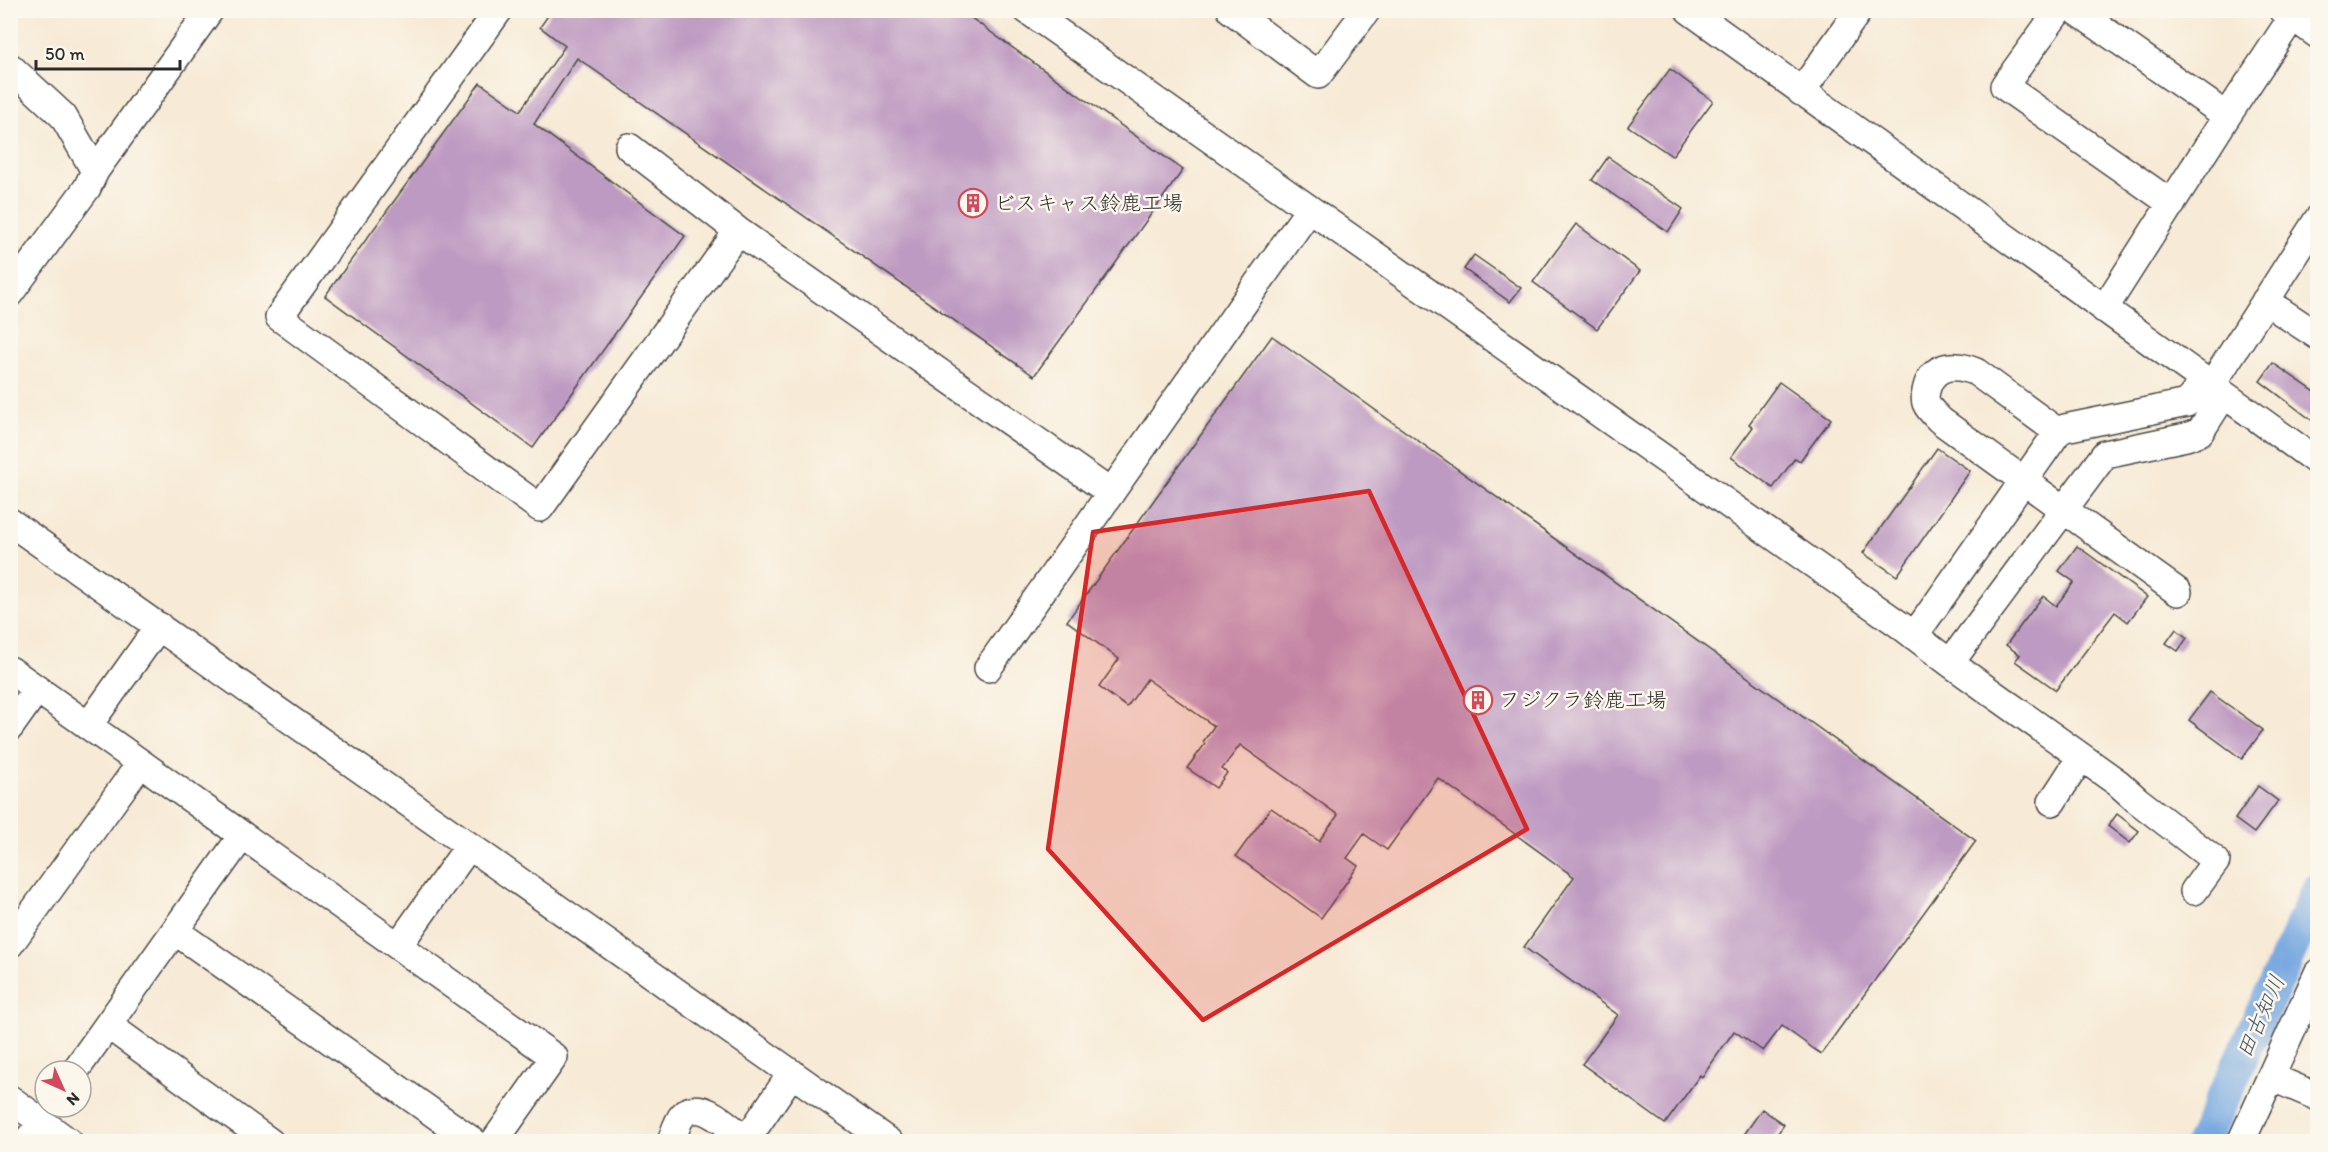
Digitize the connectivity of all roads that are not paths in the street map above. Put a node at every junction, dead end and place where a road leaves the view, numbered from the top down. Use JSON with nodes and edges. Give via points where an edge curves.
{"nodes":[{"id":1,"x":210,"y":10,"type":"edge"},
{"id":2,"x":499,"y":10,"type":"edge"},
{"id":3,"x":1028,"y":10,"type":"edge"},
{"id":4,"x":1231,"y":10,"type":"edge"},
{"id":5,"x":1367,"y":10,"type":"edge"},
{"id":6,"x":1689,"y":10,"type":"edge"},
{"id":7,"x":1859,"y":10,"type":"edge"},
{"id":8,"x":2059,"y":10,"type":"edge"},
{"id":9,"x":2075,"y":10,"type":"edge"},
{"id":10,"x":2291,"y":13,"type":"edge"},
{"id":11,"x":2318,"y":35,"type":"edge"},
{"id":12,"x":10,"y":67,"type":"edge"},
{"id":13,"x":1801,"y":92,"type":"junction"},
{"id":14,"x":2227,"y":116,"type":"junction"},
{"id":15,"x":629,"y":147,"type":"dead end"},
{"id":16,"x":95,"y":171,"type":"junction"},
{"id":17,"x":2172,"y":204,"type":"junction"},
{"id":18,"x":1309,"y":210,"type":"junction"},
{"id":19,"x":2318,"y":219,"type":"edge"},
{"id":20,"x":738,"y":231,"type":"junction"},
{"id":21,"x":10,"y":293,"type":"edge"},
{"id":22,"x":2265,"y":301,"type":"junction"},
{"id":23,"x":2104,"y":309,"type":"junction"},
{"id":24,"x":2318,"y":336,"type":"edge"},
{"id":25,"x":2318,"y":346,"type":"edge"},
{"id":26,"x":2318,"y":353,"type":"edge"},
{"id":27,"x":2211,"y":386,"type":"junction"},
{"id":28,"x":2058,"y":432,"type":"junction"},
{"id":29,"x":2318,"y":462,"type":"edge"},
{"id":30,"x":2022,"y":481,"type":"junction"},
{"id":31,"x":1111,"y":493,"type":"junction"},
{"id":32,"x":2063,"y":509,"type":"junction"},
{"id":33,"x":10,"y":522,"type":"edge"},
{"id":34,"x":2178,"y":592,"type":"dead end"},
{"id":35,"x":159,"y":626,"type":"junction"},
{"id":36,"x":1914,"y":636,"type":"junction"},
{"id":37,"x":1950,"y":663,"type":"junction"},
{"id":38,"x":988,"y":668,"type":"dead end"},
{"id":39,"x":10,"y":670,"type":"edge"},
{"id":40,"x":37,"y":689,"type":"junction"},
{"id":41,"x":88,"y":726,"type":"junction"},
{"id":42,"x":10,"y":727,"type":"edge"},
{"id":43,"x":2081,"y":757,"type":"junction"},
{"id":44,"x":140,"y":764,"type":"junction"},
{"id":45,"x":2052,"y":802,"type":"dead end"},
{"id":46,"x":242,"y":836,"type":"junction"},
{"id":47,"x":469,"y":846,"type":"junction"},
{"id":48,"x":2194,"y":891,"type":"dead end"},
{"id":49,"x":175,"y":931,"type":"junction"},
{"id":50,"x":10,"y":944,"type":"edge"},
{"id":51,"x":398,"y":946,"type":"junction"},
{"id":52,"x":2318,"y":973,"type":"edge"},
{"id":53,"x":108,"y":1025,"type":"junction"},
{"id":54,"x":84,"y":1059,"type":"edge"},
{"id":55,"x":792,"y":1073,"type":"junction"},
{"id":56,"x":2271,"y":1077,"type":"junction"},
{"id":57,"x":2318,"y":1097,"type":"edge"},
{"id":58,"x":10,"y":1099,"type":"edge"},
{"id":59,"x":39,"y":1123,"type":"edge"},
{"id":60,"x":746,"y":1141,"type":"edge"},
{"id":61,"x":69,"y":1142,"type":"edge"},
{"id":62,"x":270,"y":1142,"type":"edge"},
{"id":63,"x":474,"y":1142,"type":"edge"},
{"id":64,"x":494,"y":1142,"type":"edge"},
{"id":65,"x":671,"y":1142,"type":"edge"},
{"id":66,"x":889,"y":1142,"type":"edge"},
{"id":67,"x":2241,"y":1142,"type":"edge"}],
"edges":[{"from":1,"to":16,"type":"street"},
{"from":2,"to":20,"type":"street","via":[[279,317],[540,508]]},
{"from":3,"to":18,"type":"street"},
{"from":4,"to":5,"type":"street","via":[[1318,75]]},
{"from":6,"to":13,"type":"street"},
{"from":7,"to":13,"type":"street"},
{"from":8,"to":17,"type":"street","via":[[2004,86]]},
{"from":9,"to":14,"type":"street"},
{"from":10,"to":11,"type":"street"},
{"from":10,"to":14,"type":"street"},
{"from":12,"to":16,"type":"street","via":[[63,116]]},
{"from":13,"to":23,"type":"street"},
{"from":14,"to":17,"type":"street"},
{"from":15,"to":20,"type":"street"},
{"from":16,"to":21,"type":"street","via":[[87,188]]},
{"from":17,"to":23,"type":"street"},
{"from":18,"to":31,"type":"street"},
{"from":18,"to":36,"type":"street"},
{"from":19,"to":22,"type":"street"},
{"from":20,"to":31,"type":"street"},
{"from":22,"to":24,"type":"street"},
{"from":22,"to":27,"type":"street"},
{"from":23,"to":27,"type":"street"},
{"from":25,"to":26,"type":"street","via":[[2314,351]]},
{"from":27,"to":28,"type":"street","via":[[2196,391],[2187,403]]},
{"from":27,"to":29,"type":"street"},
{"from":27,"to":32,"type":"street","via":[[2216,406],[2200,432],[2105,454]]},
{"from":28,"to":30,"type":"street"},
{"from":28,"to":30,"type":"street","via":[[1964,366],[1952,365],[1931,377],[1925,402],[1932,411]]},
{"from":30,"to":32,"type":"street"},
{"from":30,"to":36,"type":"street"},
{"from":31,"to":38,"type":"street"},
{"from":32,"to":34,"type":"street"},
{"from":32,"to":37,"type":"street"},
{"from":33,"to":35,"type":"street"},
{"from":35,"to":41,"type":"street"},
{"from":35,"to":47,"type":"street"},
{"from":36,"to":37,"type":"street"},
{"from":37,"to":43,"type":"street"},
{"from":39,"to":40,"type":"street"},
{"from":40,"to":41,"type":"street"},
{"from":40,"to":42,"type":"street"},
{"from":41,"to":44,"type":"street"},
{"from":43,"to":45,"type":"street"},
{"from":43,"to":48,"type":"street","via":[[2216,861]]},
{"from":44,"to":46,"type":"street"},
{"from":44,"to":50,"type":"street"},
{"from":46,"to":49,"type":"street"},
{"from":46,"to":51,"type":"street"},
{"from":47,"to":51,"type":"street"},
{"from":47,"to":55,"type":"street"},
{"from":49,"to":53,"type":"street"},
{"from":49,"to":63,"type":"street"},
{"from":51,"to":64,"type":"street","via":[[554,1057]]},
{"from":52,"to":56,"type":"street"},
{"from":53,"to":54,"type":"street"},
{"from":53,"to":62,"type":"street"},
{"from":55,"to":60,"type":"street"},
{"from":55,"to":66,"type":"street"},
{"from":56,"to":57,"type":"street"},
{"from":56,"to":67,"type":"street"},
{"from":58,"to":59,"type":"street"},
{"from":59,"to":61,"type":"street"},
{"from":60,"to":65,"type":"street","via":[[704,1109],[694,1108],[682,1116]]}]}
